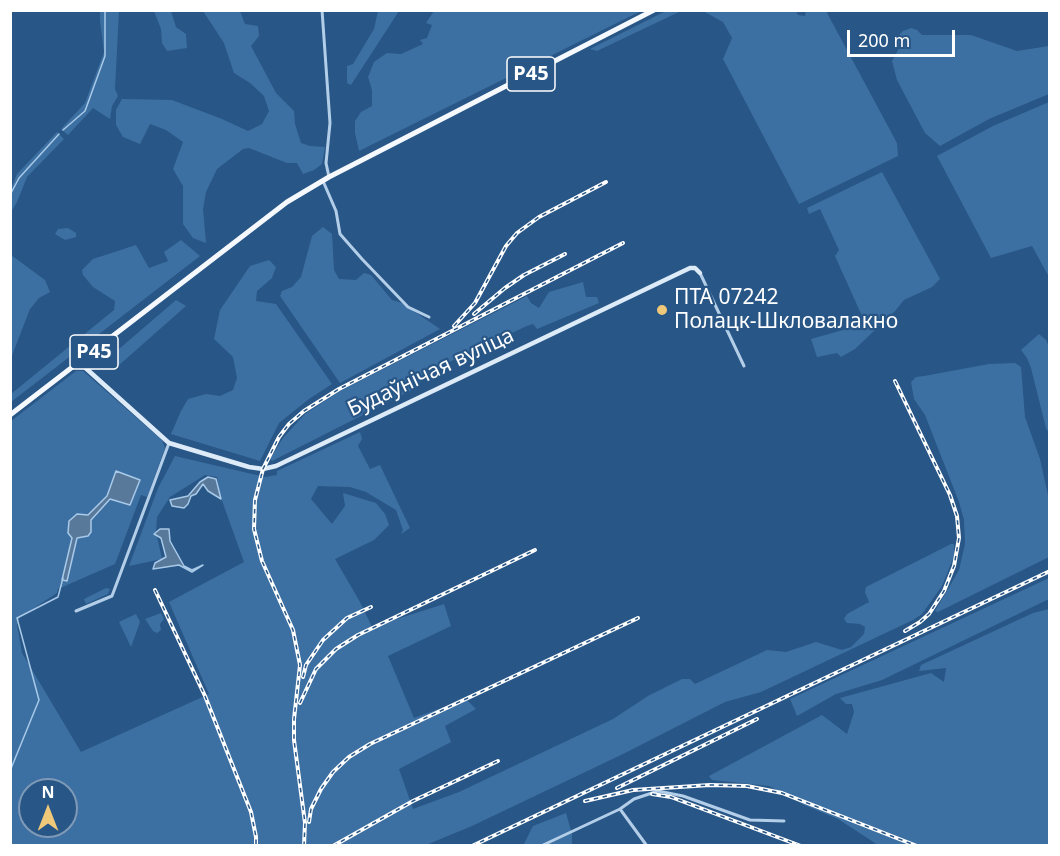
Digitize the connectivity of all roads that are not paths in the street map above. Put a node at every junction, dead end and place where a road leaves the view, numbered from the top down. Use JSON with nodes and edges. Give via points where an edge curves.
{"nodes":[{"id":1,"x":322,"y":10,"type":"edge"},
{"id":2,"x":654,"y":10,"type":"edge"},
{"id":3,"x":326,"y":179,"type":"junction"},
{"id":4,"x":700,"y":273,"type":"joint"},
{"id":5,"x":429,"y":317,"type":"dead end"},
{"id":6,"x":80,"y":363,"type":"junction"},
{"id":7,"x":744,"y":366,"type":"dead end"},
{"id":8,"x":10,"y":416,"type":"edge"},
{"id":9,"x":169,"y":443,"type":"junction"},
{"id":10,"x":76,"y":612,"type":"dead end"},
{"id":11,"x":620,"y":809,"type":"junction"},
{"id":12,"x":784,"y":821,"type":"dead end"},
{"id":13,"x":541,"y":846,"type":"edge"},
{"id":14,"x":646,"y":846,"type":"edge"}],
"edges":[{"from":1,"to":3,"type":"street","via":[[330,123]]},
{"from":2,"to":3,"type":"main road","number":"Р45"},
{"from":3,"to":5,"type":"street","via":[[340,234],[408,306]]},
{"from":3,"to":6,"type":"main road","number":"Р45","via":[[273,211]]},
{"from":4,"to":7,"type":"street"},
{"from":4,"to":9,"type":"street","name":"Будаўнічая вуліца","via":[[690,268],[276,466],[249,467]]},
{"from":6,"to":8,"type":"main road","number":"Р45"},
{"from":6,"to":9,"type":"street","name":"Будаўнічая вуліца"},
{"from":9,"to":10,"type":"street","via":[[112,596]]},
{"from":11,"to":12,"type":"street","via":[[658,791],[750,820]]},
{"from":11,"to":13,"type":"street"},
{"from":11,"to":14,"type":"street"}]}
